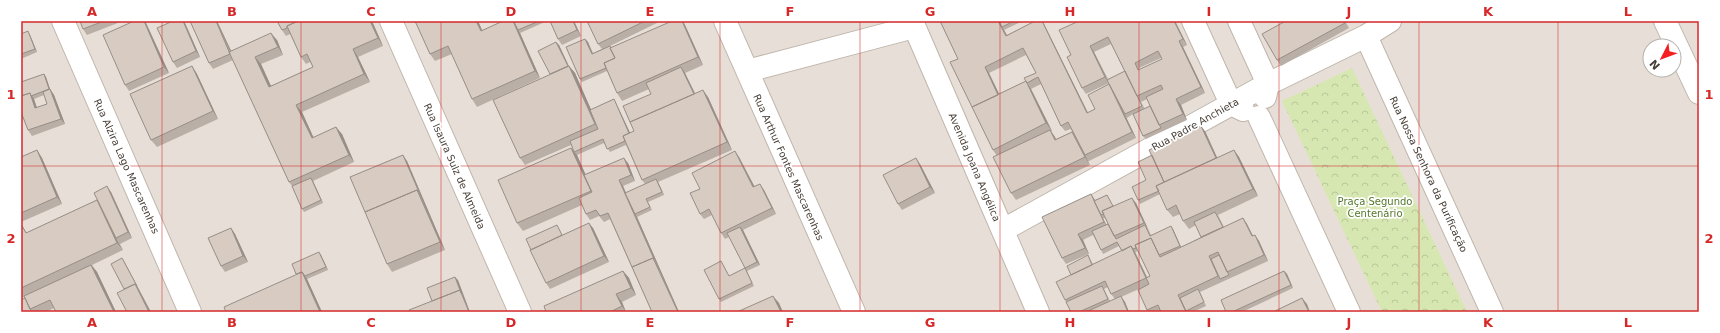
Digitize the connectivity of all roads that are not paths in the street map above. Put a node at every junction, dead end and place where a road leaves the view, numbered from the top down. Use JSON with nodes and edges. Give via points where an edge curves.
{"nodes":[{"id":1,"x":63,"y":21,"type":"edge"},
{"id":2,"x":391,"y":21,"type":"edge"},
{"id":3,"x":725,"y":21,"type":"edge"},
{"id":4,"x":1193,"y":21,"type":"edge"},
{"id":5,"x":1239,"y":21,"type":"edge"},
{"id":6,"x":1390,"y":21,"type":"edge"},
{"id":7,"x":1665,"y":21,"type":"edge"},
{"id":8,"x":913,"y":24,"type":"edge"},
{"id":9,"x":1366,"y":36,"type":"junction"},
{"id":10,"x":747,"y":71,"type":"junction"},
{"id":11,"x":1268,"y":84,"type":"junction"},
{"id":12,"x":1699,"y":93,"type":"edge"},
{"id":13,"x":1231,"y":104,"type":"junction"},
{"id":14,"x":1259,"y":117,"type":"junction"},
{"id":15,"x":1003,"y":230,"type":"junction"},
{"id":16,"x":190,"y":312,"type":"edge"},
{"id":17,"x":520,"y":312,"type":"edge"},
{"id":18,"x":854,"y":312,"type":"edge"},
{"id":19,"x":1038,"y":312,"type":"edge"},
{"id":20,"x":1349,"y":312,"type":"edge"},
{"id":21,"x":1492,"y":312,"type":"edge"}],
"edges":[{"from":1,"to":16,"type":"street","name":"Rua Alzira Lago Mascarenhas"},
{"from":2,"to":17,"type":"street","name":"Rua Isaura Sulz de Almeida"},
{"from":3,"to":10,"type":"street","name":"Rua Arthur Fontes Mascarenhas"},
{"from":4,"to":13,"type":"street"},
{"from":5,"to":11,"type":"street"},
{"from":6,"to":9,"type":"street","name":"Rua Padre Anchieta"},
{"from":7,"to":12,"type":"street"},
{"from":8,"to":10,"type":"street"},
{"from":8,"to":15,"type":"street","name":"Avenida Joana Angélica"},
{"from":9,"to":11,"type":"street","name":"Rua Padre Anchieta"},
{"from":9,"to":21,"type":"street","name":"Rua Nossa Senhora da Purificação"},
{"from":10,"to":18,"type":"street","name":"Rua Arthur Fontes Mascarenhas"},
{"from":11,"to":13,"type":"street","name":"Rua Padre Anchieta"},
{"from":11,"to":14,"type":"street"},
{"from":13,"to":14,"type":"street"},
{"from":13,"to":15,"type":"street","name":"Rua Padre Anchieta"},
{"from":14,"to":20,"type":"street"},
{"from":15,"to":19,"type":"street","name":"Avenida Joana Angélica"}]}
